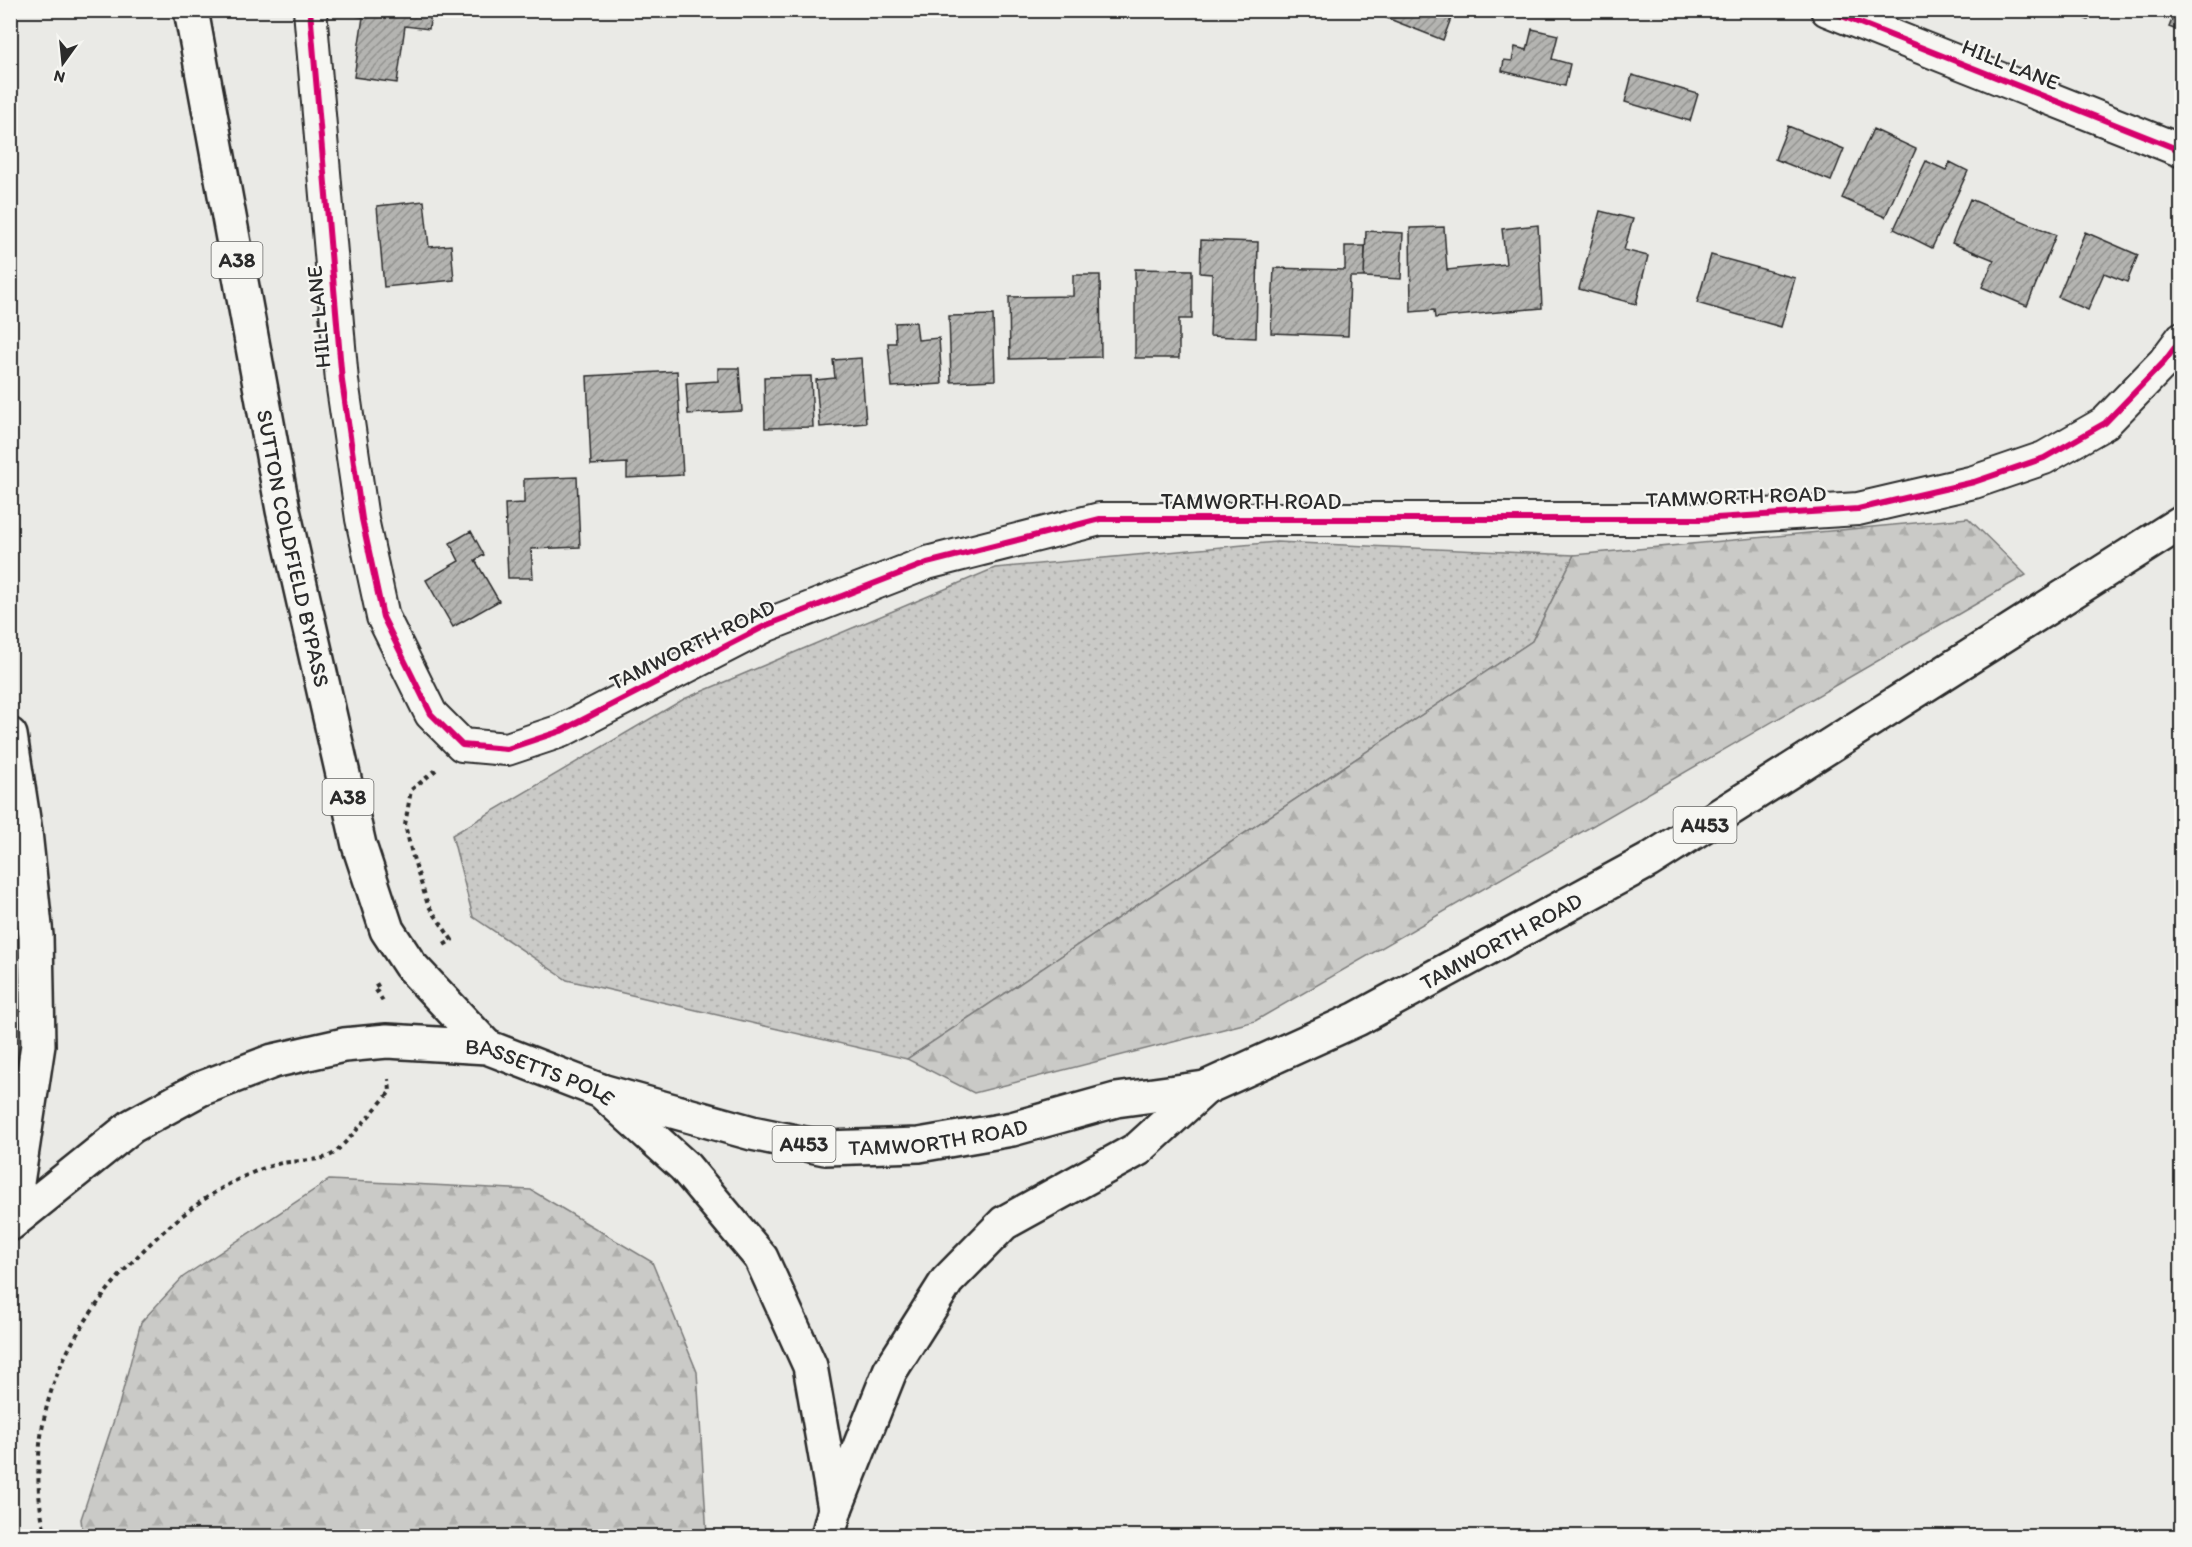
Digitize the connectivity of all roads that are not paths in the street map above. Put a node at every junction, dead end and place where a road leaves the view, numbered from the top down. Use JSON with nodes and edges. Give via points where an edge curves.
{"nodes":[{"id":1,"x":191,"y":10,"type":"edge"},
{"id":2,"x":310,"y":10,"type":"edge"},
{"id":3,"x":1827,"y":10,"type":"edge"},
{"id":4,"x":2181,"y":151,"type":"edge"},
{"id":5,"x":2181,"y":338,"type":"edge"},
{"id":6,"x":2181,"y":522,"type":"edge"},
{"id":7,"x":10,"y":735,"type":"edge"},
{"id":8,"x":462,"y":745,"type":"joint"},
{"id":9,"x":487,"y":1047,"type":"junction"},
{"id":10,"x":1205,"y":1088,"type":"junction"},
{"id":11,"x":601,"y":1091,"type":"junction"},
{"id":12,"x":11,"y":1223,"type":"edge"},
{"id":13,"x":831,"y":1523,"type":"edge"}],
"edges":[{"from":1,"to":9,"type":"main road","name":"SUTTON COLDFIELD BYPASS","number":"A38","via":[[283,510],[359,845],[387,930],[410,965]]},
{"from":2,"to":8,"type":"street","name":"HILL LANE","via":[[342,381],[362,519],[383,617],[431,714]]},
{"from":3,"to":4,"type":"street","name":"HILL LANE"},
{"from":5,"to":8,"type":"street","name":"TAMWORTH ROAD","via":[[2164,362],[2105,423],[2044,458],[1974,483],[1858,509],[1700,519],[1100,519],[927,564],[777,621],[561,731],[507,749]]},
{"from":6,"to":10,"type":"main road","name":"TAMWORTH ROAD","number":"A453","via":[[1648,861],[1357,1019]]},
{"from":7,"to":12,"type":"main road","via":[[26,832],[36,936],[38,1045]]},
{"from":9,"to":11,"type":"main road","name":"BASSETTS POLE"},
{"from":9,"to":12,"type":"main road","name":"BASSETTS POLE","via":[[387,1041],[344,1045],[273,1061],[200,1089],[132,1126]]},
{"from":10,"to":11,"type":"main road","name":"TAMWORTH ROAD","number":"A453","via":[[1116,1100],[1012,1129],[919,1145],[825,1148],[752,1133]]},
{"from":10,"to":13,"type":"main road","name":"TAMWORTH ROAD","number":"A453","via":[[1138,1149],[1004,1223],[947,1281],[890,1371]]},
{"from":11,"to":13,"type":"main road","name":"BASSETTS POLE","via":[[685,1167],[761,1258],[810,1366]]}]}
